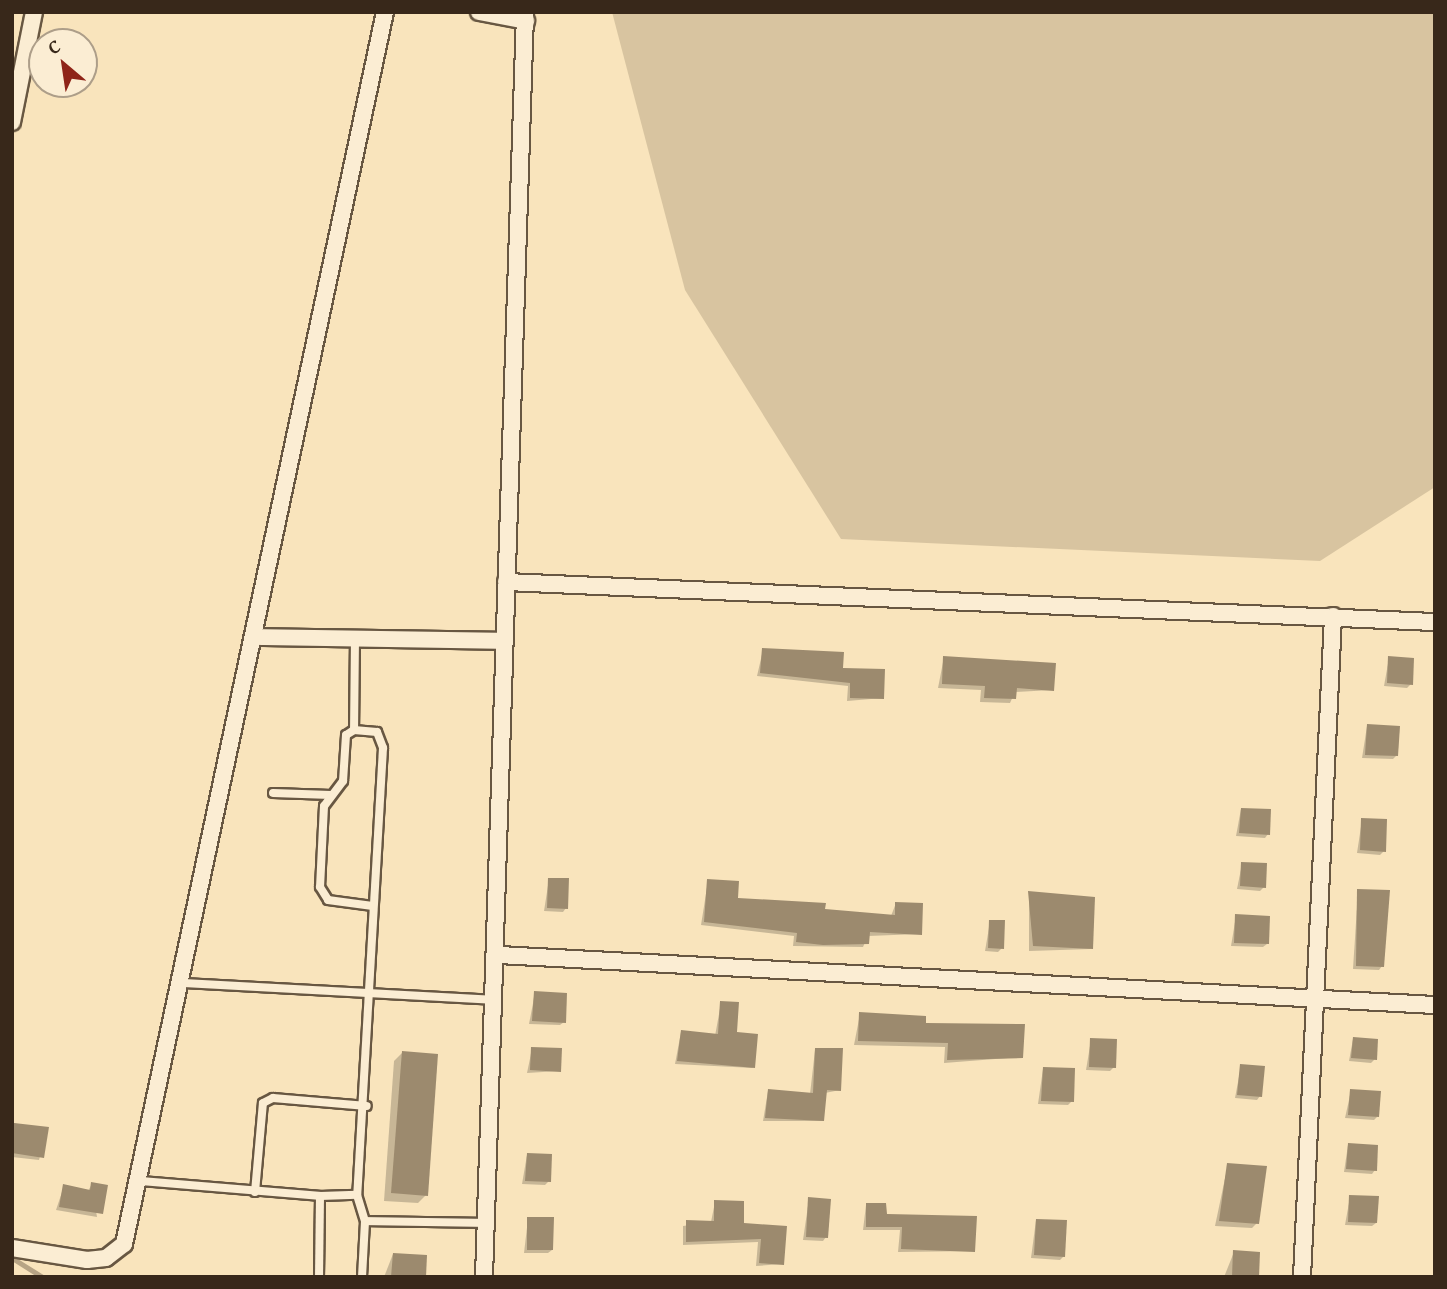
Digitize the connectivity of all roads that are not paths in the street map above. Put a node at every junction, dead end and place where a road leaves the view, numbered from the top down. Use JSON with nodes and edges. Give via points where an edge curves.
{"nodes":[{"id":1,"x":34,"y":12,"type":"edge"},
{"id":2,"x":385,"y":12,"type":"edge"},
{"id":3,"x":479,"y":12,"type":"edge"},
{"id":4,"x":526,"y":16,"type":"edge"},
{"id":5,"x":12,"y":122,"type":"edge"},
{"id":6,"x":506,"y":582,"type":"junction"},
{"id":7,"x":1333,"y":616,"type":"junction"},
{"id":8,"x":1435,"y":622,"type":"edge"},
{"id":9,"x":256,"y":637,"type":"junction"},
{"id":10,"x":355,"y":638,"type":"junction"},
{"id":11,"x":505,"y":641,"type":"junction"},
{"id":12,"x":354,"y":730,"type":"junction"},
{"id":13,"x":273,"y":793,"type":"dead end"},
{"id":14,"x":331,"y":795,"type":"junction"},
{"id":15,"x":373,"y":906,"type":"junction"},
{"id":16,"x":499,"y":955,"type":"junction"},
{"id":17,"x":183,"y":983,"type":"junction"},
{"id":18,"x":372,"y":989,"type":"junction"},
{"id":19,"x":1315,"y":998,"type":"junction"},
{"id":20,"x":496,"y":1000,"type":"junction"},
{"id":21,"x":1435,"y":1005,"type":"edge"},
{"id":22,"x":367,"y":1106,"type":"junction"},
{"id":23,"x":142,"y":1181,"type":"junction"},
{"id":24,"x":255,"y":1192,"type":"junction"},
{"id":25,"x":357,"y":1195,"type":"junction"},
{"id":26,"x":320,"y":1196,"type":"junction"},
{"id":27,"x":365,"y":1221,"type":"junction"},
{"id":28,"x":486,"y":1223,"type":"junction"},
{"id":29,"x":12,"y":1248,"type":"edge"},
{"id":30,"x":319,"y":1277,"type":"edge"},
{"id":31,"x":362,"y":1277,"type":"edge"},
{"id":32,"x":484,"y":1277,"type":"edge"},
{"id":33,"x":1302,"y":1277,"type":"edge"}],
"edges":[{"from":1,"to":5,"type":"street"},
{"from":2,"to":9,"type":"street"},
{"from":3,"to":4,"type":"street"},
{"from":4,"to":6,"type":"street"},
{"from":6,"to":7,"type":"street"},
{"from":6,"to":11,"type":"street"},
{"from":7,"to":8,"type":"street"},
{"from":7,"to":19,"type":"street"},
{"from":9,"to":10,"type":"street"},
{"from":9,"to":17,"type":"street"},
{"from":10,"to":11,"type":"street"},
{"from":10,"to":12,"type":"lane"},
{"from":11,"to":16,"type":"street"},
{"from":12,"to":14,"type":"lane","via":[[346,735],[344,781]]},
{"from":12,"to":15,"type":"lane","via":[[377,732],[383,748]]},
{"from":13,"to":14,"type":"lane"},
{"from":14,"to":15,"type":"lane","via":[[324,806],[320,887],[328,900]]},
{"from":15,"to":18,"type":"lane"},
{"from":16,"to":19,"type":"street"},
{"from":16,"to":20,"type":"street"},
{"from":17,"to":18,"type":"lane"},
{"from":17,"to":23,"type":"street"},
{"from":18,"to":20,"type":"lane"},
{"from":18,"to":22,"type":"lane"},
{"from":19,"to":21,"type":"street"},
{"from":19,"to":33,"type":"street"},
{"from":20,"to":28,"type":"street"},
{"from":22,"to":24,"type":"lane","via":[[273,1098],[263,1102]]},
{"from":22,"to":25,"type":"lane"},
{"from":23,"to":24,"type":"lane"},
{"from":23,"to":29,"type":"street","via":[[124,1244],[106,1258]]},
{"from":24,"to":26,"type":"lane"},
{"from":25,"to":26,"type":"lane"},
{"from":25,"to":27,"type":"lane"},
{"from":26,"to":30,"type":"lane"},
{"from":27,"to":28,"type":"lane"},
{"from":27,"to":31,"type":"lane"},
{"from":28,"to":32,"type":"street"}]}
